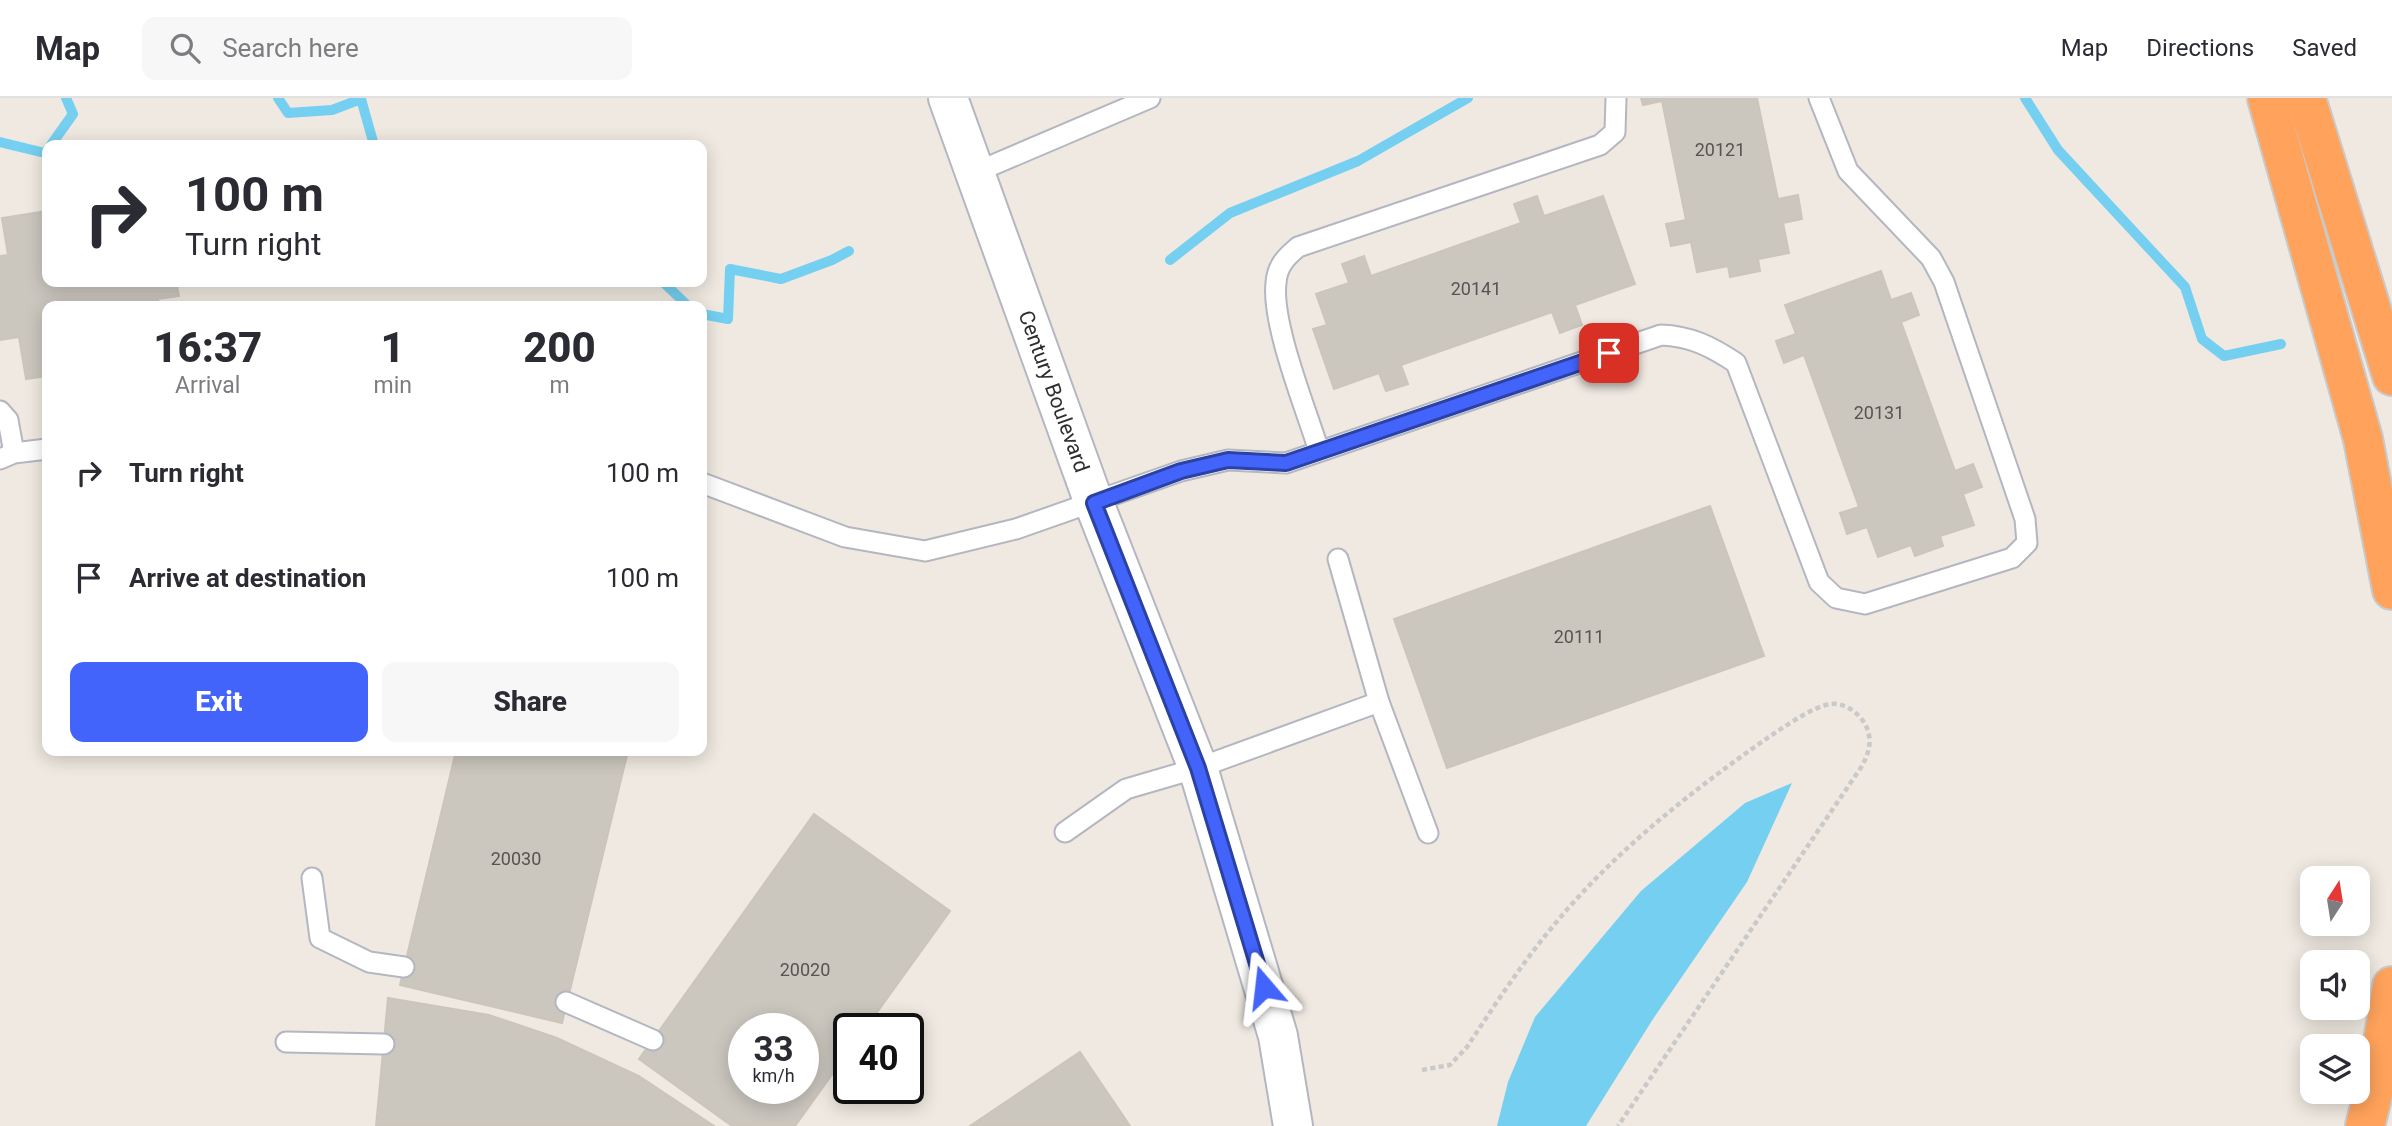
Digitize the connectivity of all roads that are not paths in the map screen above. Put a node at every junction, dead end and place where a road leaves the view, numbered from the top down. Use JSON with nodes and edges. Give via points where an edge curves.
{"nodes":[{"id":1,"x":948,"y":98,"type":"edge"},
{"id":2,"x":1150,"y":98,"type":"edge"},
{"id":3,"x":1616,"y":98,"type":"edge"},
{"id":4,"x":1819,"y":98,"type":"edge"},
{"id":5,"x":2267,"y":98,"type":"edge"},
{"id":6,"x":2306,"y":98,"type":"edge"},
{"id":7,"x":1105,"y":107,"type":"edge"},
{"id":8,"x":974,"y":173,"type":"junction"},
{"id":9,"x":2392,"y":376,"type":"edge"},
{"id":10,"x":0,"y":411,"type":"edge"},
{"id":11,"x":42,"y":450,"type":"edge"},
{"id":12,"x":1319,"y":451,"type":"junction"},
{"id":13,"x":7,"y":456,"type":"edge"},
{"id":14,"x":707,"y":485,"type":"edge"},
{"id":15,"x":1094,"y":503,"type":"junction"},
{"id":16,"x":1338,"y":559,"type":"dead end"},
{"id":17,"x":2392,"y":590,"type":"edge"},
{"id":18,"x":1379,"y":702,"type":"junction"},
{"id":19,"x":1198,"y":768,"type":"junction"},
{"id":20,"x":1065,"y":832,"type":"dead end"},
{"id":21,"x":1428,"y":833,"type":"dead end"},
{"id":22,"x":312,"y":878,"type":"dead end"},
{"id":23,"x":404,"y":967,"type":"dead end"},
{"id":24,"x":2392,"y":986,"type":"edge"},
{"id":25,"x":566,"y":1002,"type":"dead end"},
{"id":26,"x":653,"y":1040,"type":"dead end"},
{"id":27,"x":286,"y":1042,"type":"dead end"},
{"id":28,"x":384,"y":1044,"type":"dead end"},
{"id":29,"x":1293,"y":1126,"type":"edge"},
{"id":30,"x":2365,"y":1126,"type":"edge"}],
"edges":[{"from":1,"to":8,"type":"street","name":"Century Boulevard"},
{"from":2,"to":7,"type":"lane"},
{"from":3,"to":12,"type":"lane","via":[[1615,132],[1600,145],[1298,247],[1283,259],[1275,307]]},
{"from":4,"to":12,"type":"lane","via":[[1848,171],[1931,258],[1944,282],[2025,519],[2026,543],[2012,558],[1865,604],[1836,598],[1819,582],[1736,363],[1709,345],[1680,336],[1661,335]]},
{"from":5,"to":17,"type":"highway","via":[[2363,439]]},
{"from":6,"to":9,"type":"highway"},
{"from":7,"to":8,"type":"lane"},
{"from":8,"to":15,"type":"street","name":"Century Boulevard"},
{"from":10,"to":13,"type":"lane","via":[[8,420]]},
{"from":11,"to":13,"type":"lane"},
{"from":12,"to":15,"type":"lane","via":[[1286,463],[1228,460],[1181,471]]},
{"from":14,"to":15,"type":"lane","via":[[845,537],[925,551],[1016,529]]},
{"from":15,"to":19,"type":"street","name":"Century Boulevard"},
{"from":16,"to":18,"type":"lane"},
{"from":18,"to":19,"type":"lane"},
{"from":18,"to":21,"type":"lane"},
{"from":19,"to":20,"type":"lane","via":[[1126,789]]},
{"from":19,"to":29,"type":"street","name":"Century Boulevard","via":[[1278,1036]]},
{"from":22,"to":23,"type":"lane","via":[[320,938],[369,962]]},
{"from":24,"to":30,"type":"highway"},
{"from":25,"to":26,"type":"lane"},
{"from":27,"to":28,"type":"lane"}]}
